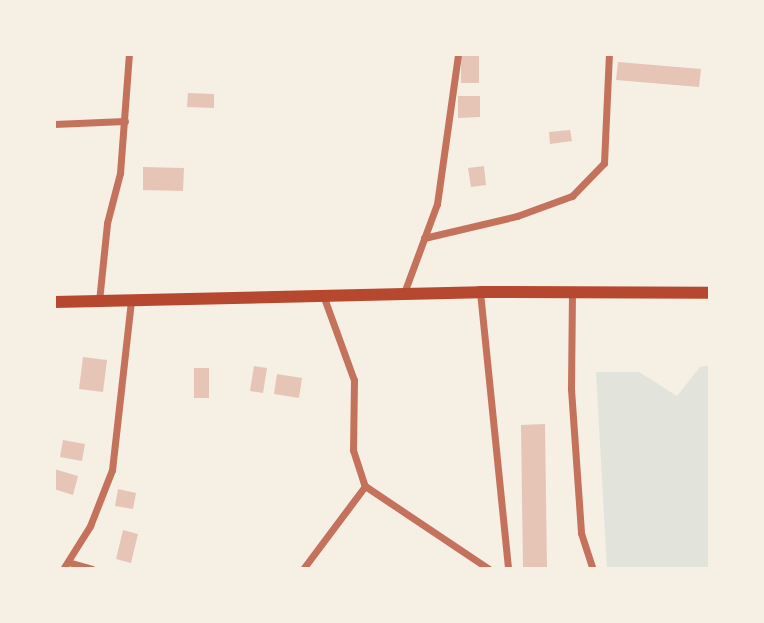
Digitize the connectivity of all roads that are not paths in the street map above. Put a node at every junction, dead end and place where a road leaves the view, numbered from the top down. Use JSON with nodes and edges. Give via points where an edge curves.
{"nodes":[{"id":1,"x":129,"y":54,"type":"edge"},
{"id":2,"x":458,"y":54,"type":"edge"},
{"id":3,"x":609,"y":54,"type":"edge"},
{"id":4,"x":125,"y":121,"type":"junction"},
{"id":5,"x":54,"y":124,"type":"edge"},
{"id":6,"x":425,"y":237,"type":"junction"},
{"id":7,"x":480,"y":292,"type":"junction"},
{"id":8,"x":572,"y":292,"type":"junction"},
{"id":9,"x":404,"y":293,"type":"junction"},
{"id":10,"x":710,"y":293,"type":"edge"},
{"id":11,"x":322,"y":294,"type":"junction"},
{"id":12,"x":131,"y":301,"type":"junction"},
{"id":13,"x":54,"y":302,"type":"edge"},
{"id":14,"x":99,"y":302,"type":"junction"},
{"id":15,"x":365,"y":486,"type":"junction"},
{"id":16,"x":65,"y":565,"type":"edge"},
{"id":17,"x":92,"y":569,"type":"edge"},
{"id":18,"x":303,"y":569,"type":"edge"},
{"id":19,"x":489,"y":569,"type":"edge"},
{"id":20,"x":508,"y":569,"type":"edge"},
{"id":21,"x":593,"y":569,"type":"edge"}],
"edges":[{"from":1,"to":4,"type":"street"},
{"from":2,"to":6,"type":"street","via":[[437,204]]},
{"from":3,"to":6,"type":"street","via":[[604,163],[572,196],[517,216]]},
{"from":4,"to":5,"type":"street"},
{"from":4,"to":14,"type":"street"},
{"from":6,"to":9,"type":"street"},
{"from":7,"to":8,"type":"main road"},
{"from":7,"to":9,"type":"main road"},
{"from":7,"to":20,"type":"street"},
{"from":8,"to":10,"type":"main road"},
{"from":8,"to":21,"type":"street","via":[[580,520]]},
{"from":9,"to":11,"type":"main road"},
{"from":11,"to":12,"type":"main road"},
{"from":11,"to":15,"type":"street","via":[[354,380],[353,450]]},
{"from":12,"to":14,"type":"main road"},
{"from":12,"to":16,"type":"street","via":[[112,471],[90,526]]},
{"from":13,"to":14,"type":"main road"},
{"from":15,"to":18,"type":"street"},
{"from":15,"to":19,"type":"street"},
{"from":16,"to":17,"type":"street"}]}
